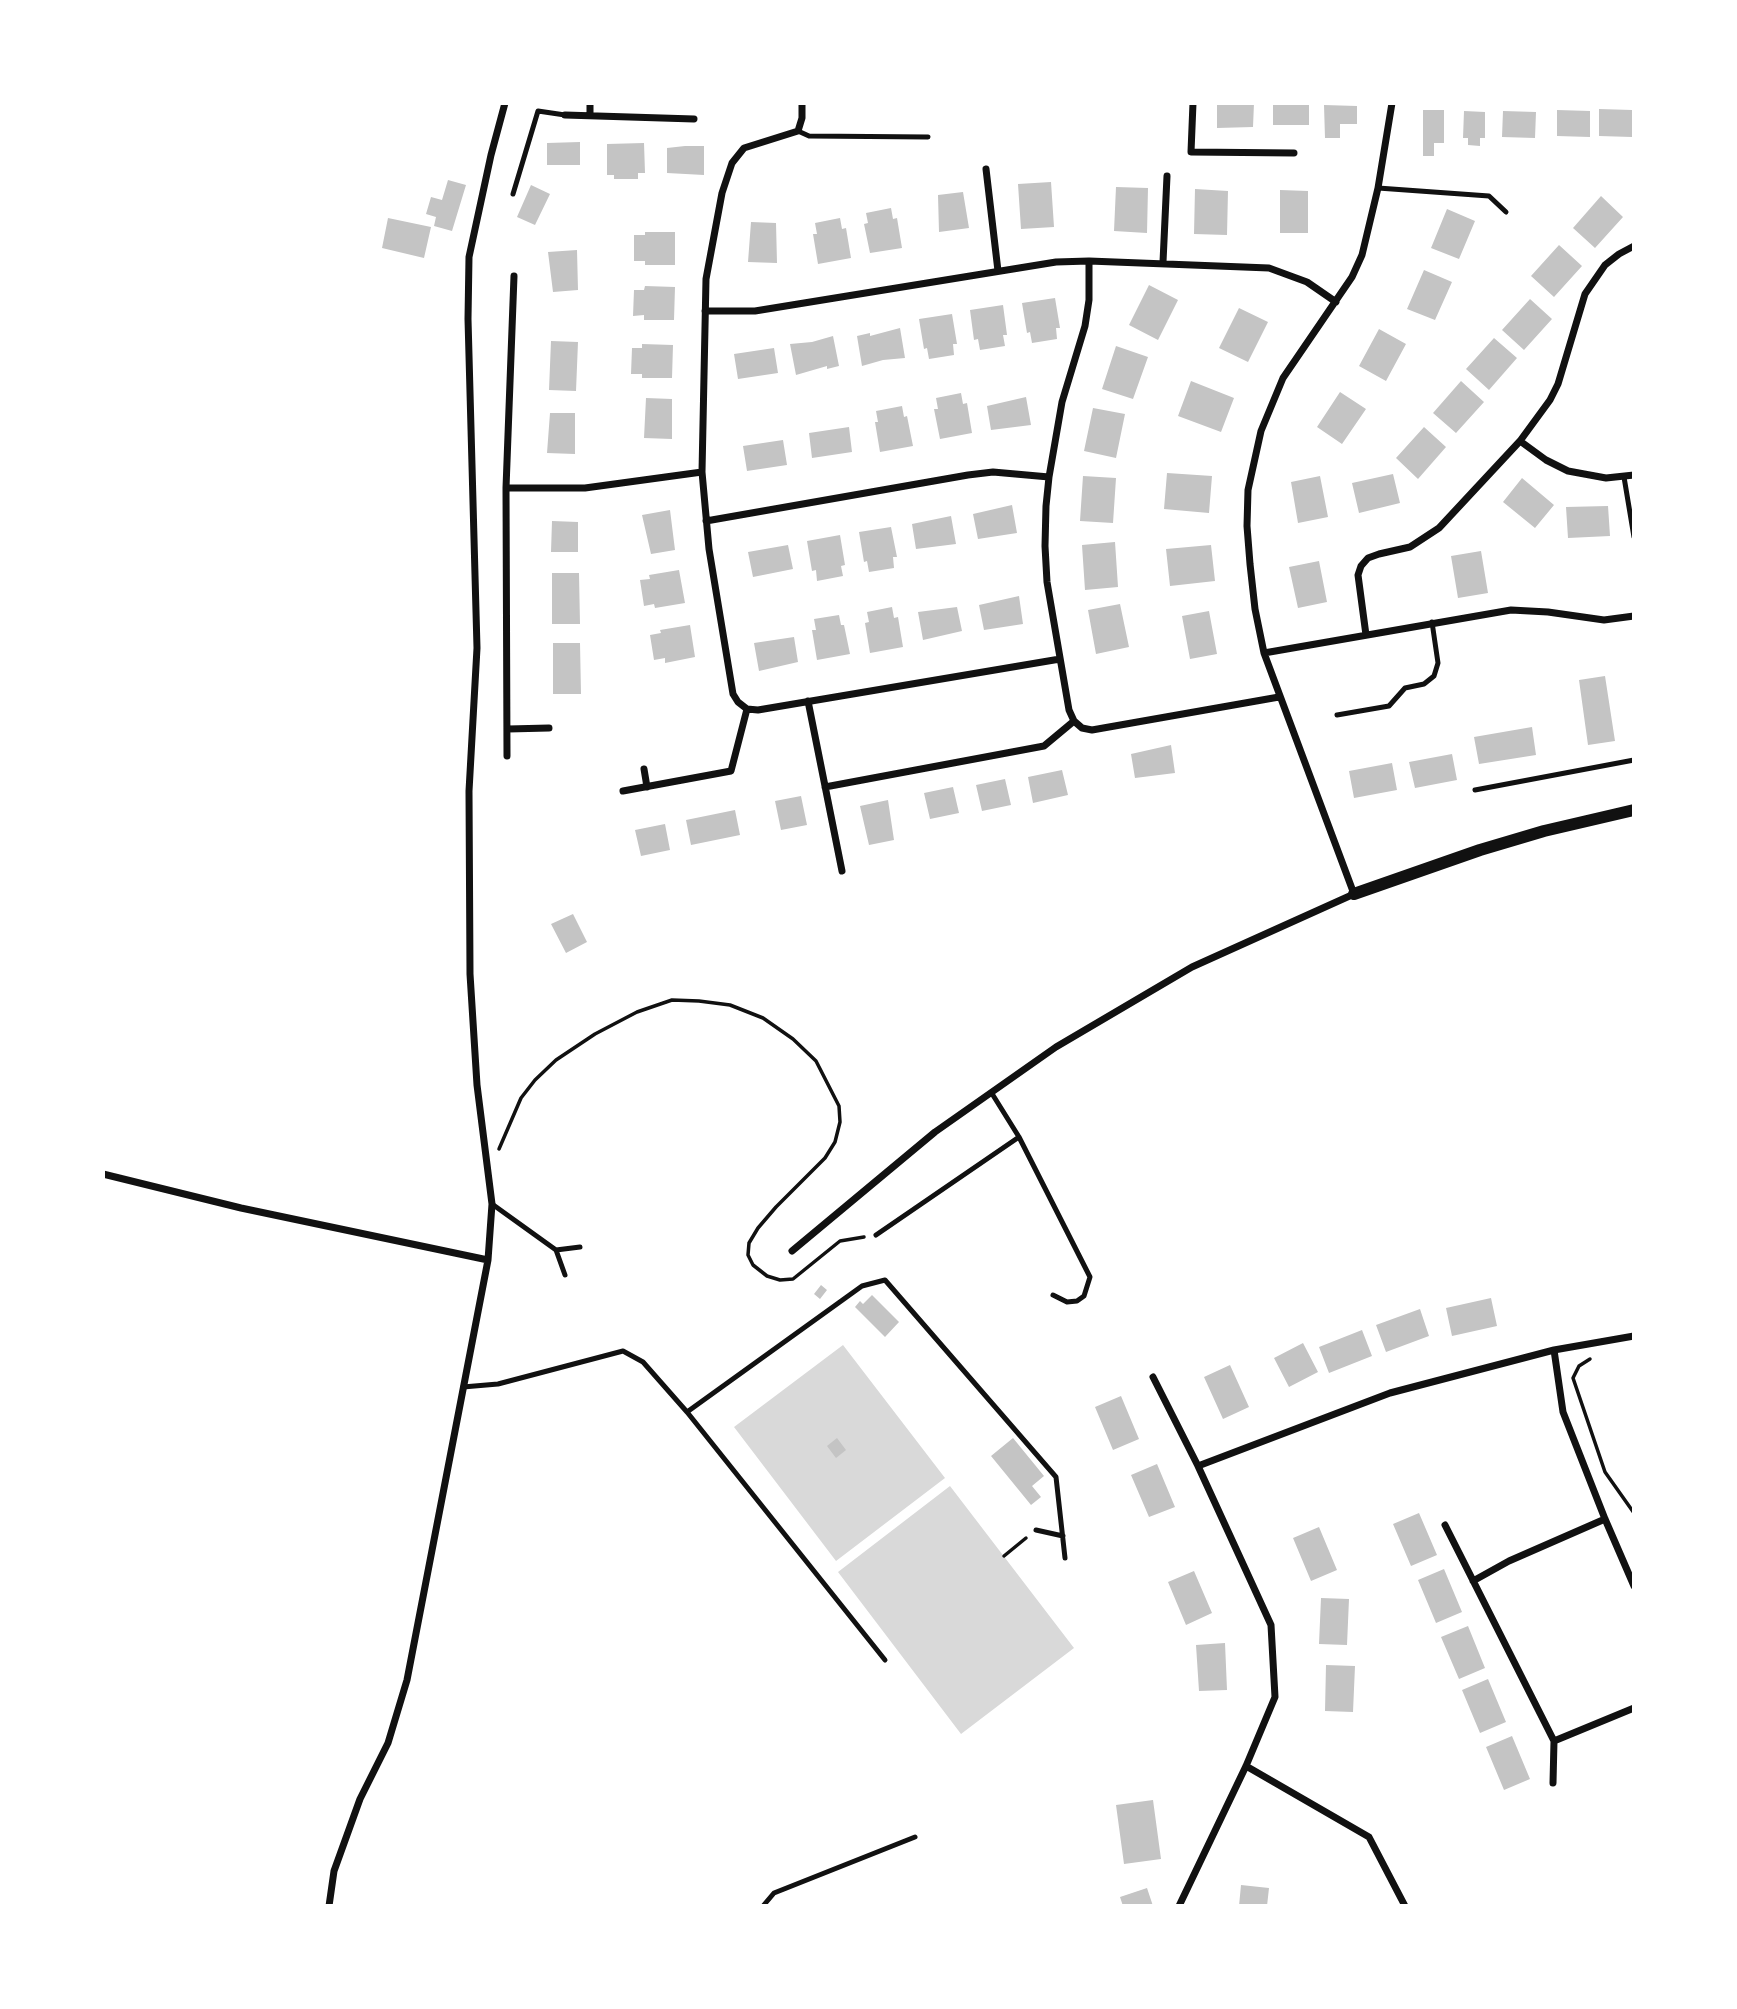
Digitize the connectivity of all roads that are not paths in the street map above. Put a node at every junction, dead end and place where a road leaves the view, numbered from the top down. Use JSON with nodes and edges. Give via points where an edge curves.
{"nodes":[{"id":1,"x":505,"y":103,"type":"edge"},
{"id":2,"x":590,"y":103,"type":"edge"},
{"id":3,"x":802,"y":103,"type":"edge"},
{"id":4,"x":1193,"y":103,"type":"edge"},
{"id":5,"x":1392,"y":103,"type":"edge"},
{"id":6,"x":565,"y":115,"type":"joint"},
{"id":7,"x":590,"y":115,"type":"junction"},
{"id":8,"x":694,"y":119,"type":"dead end"},
{"id":9,"x":799,"y":131,"type":"junction"},
{"id":10,"x":928,"y":137,"type":"dead end"},
{"id":11,"x":1294,"y":153,"type":"dead end"},
{"id":12,"x":986,"y":169,"type":"dead end"},
{"id":13,"x":1167,"y":176,"type":"dead end"},
{"id":14,"x":1378,"y":188,"type":"junction"},
{"id":15,"x":513,"y":194,"type":"dead end"},
{"id":16,"x":1506,"y":212,"type":"dead end"},
{"id":17,"x":1634,"y":246,"type":"edge"},
{"id":18,"x":1089,"y":261,"type":"junction"},
{"id":19,"x":1163,"y":262,"type":"junction"},
{"id":20,"x":998,"y":271,"type":"junction"},
{"id":21,"x":514,"y":276,"type":"dead end"},
{"id":22,"x":1336,"y":302,"type":"junction"},
{"id":23,"x":705,"y":311,"type":"junction"},
{"id":24,"x":1520,"y":441,"type":"junction"},
{"id":25,"x":702,"y":472,"type":"junction"},
{"id":26,"x":1634,"y":475,"type":"edge"},
{"id":27,"x":1049,"y":477,"type":"junction"},
{"id":28,"x":1625,"y":477,"type":"junction"},
{"id":29,"x":506,"y":488,"type":"junction"},
{"id":30,"x":706,"y":521,"type":"junction"},
{"id":31,"x":1634,"y":537,"type":"edge"},
{"id":32,"x":1634,"y":616,"type":"edge"},
{"id":33,"x":1432,"y":622,"type":"junction"},
{"id":34,"x":1366,"y":635,"type":"junction"},
{"id":35,"x":1264,"y":653,"type":"junction"},
{"id":36,"x":1060,"y":659,"type":"junction"},
{"id":37,"x":1279,"y":697,"type":"junction"},
{"id":38,"x":808,"y":701,"type":"junction"},
{"id":39,"x":747,"y":709,"type":"junction"},
{"id":40,"x":1338,"y":715,"type":"dead end"},
{"id":41,"x":1074,"y":721,"type":"junction"},
{"id":42,"x":549,"y":728,"type":"dead end"},
{"id":43,"x":508,"y":729,"type":"junction"},
{"id":44,"x":507,"y":756,"type":"dead end"},
{"id":45,"x":1634,"y":760,"type":"edge"},
{"id":46,"x":644,"y":769,"type":"dead end"},
{"id":47,"x":647,"y":787,"type":"junction"},
{"id":48,"x":825,"y":787,"type":"junction"},
{"id":49,"x":1475,"y":790,"type":"dead end"},
{"id":50,"x":622,"y":791,"type":"dead end"},
{"id":51,"x":1634,"y":810,"type":"edge"},
{"id":52,"x":842,"y":871,"type":"dead end"},
{"id":53,"x":1354,"y":894,"type":"junction"},
{"id":54,"x":992,"y":1092,"type":"junction"},
{"id":55,"x":1019,"y":1137,"type":"junction"},
{"id":56,"x":103,"y":1174,"type":"edge"},
{"id":57,"x":492,"y":1204,"type":"junction"},
{"id":58,"x":876,"y":1235,"type":"road end"},
{"id":59,"x":580,"y":1247,"type":"dead end"},
{"id":60,"x":556,"y":1250,"type":"junction"},
{"id":61,"x":792,"y":1251,"type":"dead end"},
{"id":62,"x":488,"y":1260,"type":"junction"},
{"id":63,"x":565,"y":1275,"type":"dead end"},
{"id":64,"x":1053,"y":1295,"type":"dead end"},
{"id":65,"x":1634,"y":1336,"type":"edge"},
{"id":66,"x":1554,"y":1350,"type":"junction"},
{"id":67,"x":1153,"y":1377,"type":"dead end"},
{"id":68,"x":463,"y":1387,"type":"junction"},
{"id":69,"x":687,"y":1412,"type":"junction"},
{"id":70,"x":1198,"y":1466,"type":"junction"},
{"id":71,"x":1605,"y":1520,"type":"junction"},
{"id":72,"x":1445,"y":1525,"type":"dead end"},
{"id":73,"x":1036,"y":1531,"type":"road end"},
{"id":74,"x":1063,"y":1536,"type":"junction"},
{"id":75,"x":1065,"y":1558,"type":"dead end"},
{"id":76,"x":1473,"y":1581,"type":"junction"},
{"id":77,"x":1634,"y":1586,"type":"edge"},
{"id":78,"x":885,"y":1660,"type":"dead end"},
{"id":79,"x":1634,"y":1708,"type":"edge"},
{"id":80,"x":1554,"y":1741,"type":"junction"},
{"id":81,"x":1245,"y":1766,"type":"junction"},
{"id":82,"x":1553,"y":1783,"type":"dead end"},
{"id":83,"x":915,"y":1837,"type":"dead end"},
{"id":84,"x":329,"y":1906,"type":"edge"},
{"id":85,"x":763,"y":1906,"type":"edge"},
{"id":86,"x":1179,"y":1906,"type":"edge"},
{"id":87,"x":1405,"y":1906,"type":"edge"}],
"edges":[{"from":1,"to":57,"type":"street","via":[[469,257],[468,318],[477,648],[469,791],[470,974],[477,1085]]},
{"from":2,"to":7,"type":"street"},
{"from":3,"to":9,"type":"street"},
{"from":4,"to":11,"type":"street","via":[[1191,152]]},
{"from":5,"to":14,"type":"street"},
{"from":6,"to":7,"type":"street"},
{"from":6,"to":15,"type":"lane","via":[[538,111]]},
{"from":7,"to":8,"type":"street"},
{"from":9,"to":10,"type":"lane","via":[[809,136]]},
{"from":9,"to":23,"type":"street","via":[[744,148],[732,163],[706,279]]},
{"from":12,"to":20,"type":"street"},
{"from":13,"to":19,"type":"street"},
{"from":14,"to":16,"type":"lane","via":[[1489,196]]},
{"from":14,"to":22,"type":"street","via":[[1363,255]]},
{"from":17,"to":24,"type":"street","via":[[1605,265],[1585,293],[1558,384]]},
{"from":18,"to":19,"type":"street"},
{"from":18,"to":20,"type":"street"},
{"from":18,"to":27,"type":"street","via":[[1085,326],[1062,402]]},
{"from":19,"to":22,"type":"street","via":[[1269,268],[1307,282]]},
{"from":20,"to":23,"type":"street","via":[[755,311]]},
{"from":21,"to":29,"type":"street"},
{"from":22,"to":35,"type":"street","via":[[1283,378],[1254,457],[1247,526]]},
{"from":23,"to":25,"type":"street"},
{"from":24,"to":28,"type":"street","via":[[1568,471],[1589,477]]},
{"from":24,"to":34,"type":"street","via":[[1439,528],[1410,547],[1368,558],[1361,566]]},
{"from":25,"to":29,"type":"street","via":[[586,488]]},
{"from":25,"to":30,"type":"street"},
{"from":26,"to":28,"type":"street"},
{"from":27,"to":30,"type":"street","via":[[993,472],[968,475]]},
{"from":27,"to":36,"type":"street","via":[[1045,546]]},
{"from":28,"to":31,"type":"lane"},
{"from":29,"to":43,"type":"street"},
{"from":30,"to":39,"type":"street","via":[[733,694]]},
{"from":32,"to":33,"type":"street","via":[[1604,620],[1511,610]]},
{"from":33,"to":34,"type":"street"},
{"from":33,"to":40,"type":"lane","via":[[1438,663],[1434,676],[1424,684],[1405,688],[1390,706]]},
{"from":34,"to":35,"type":"street"},
{"from":35,"to":37,"type":"street"},
{"from":36,"to":38,"type":"street"},
{"from":36,"to":41,"type":"street"},
{"from":37,"to":41,"type":"street","via":[[1092,730]]},
{"from":37,"to":53,"type":"street"},
{"from":38,"to":39,"type":"street"},
{"from":38,"to":48,"type":"street"},
{"from":39,"to":47,"type":"street","via":[[731,771]]},
{"from":41,"to":48,"type":"street","via":[[1044,746]]},
{"from":42,"to":43,"type":"street"},
{"from":43,"to":44,"type":"street"},
{"from":45,"to":49,"type":"lane"},
{"from":46,"to":47,"type":"street"},
{"from":47,"to":50,"type":"street"},
{"from":48,"to":52,"type":"street"},
{"from":51,"to":53,"type":"street","via":[[1518,839]]},
{"from":53,"to":54,"type":"street","via":[[1192,967],[1101,1018]]},
{"from":54,"to":55,"type":"lane"},
{"from":54,"to":61,"type":"street","via":[[934,1132]]},
{"from":55,"to":58,"type":"lane"},
{"from":55,"to":64,"type":"lane","via":[[1090,1277],[1084,1296],[1077,1301]]},
{"from":56,"to":62,"type":"street"},
{"from":57,"to":60,"type":"lane"},
{"from":57,"to":62,"type":"street"},
{"from":59,"to":60,"type":"lane"},
{"from":60,"to":63,"type":"lane"},
{"from":62,"to":68,"type":"street"},
{"from":65,"to":66,"type":"street"},
{"from":66,"to":70,"type":"street","via":[[1390,1393]]},
{"from":66,"to":71,"type":"street","via":[[1563,1412]]},
{"from":67,"to":70,"type":"street"},
{"from":68,"to":69,"type":"lane","via":[[498,1384],[623,1351],[643,1362]]},
{"from":68,"to":84,"type":"street","via":[[407,1680],[388,1743],[360,1800],[334,1871]]},
{"from":69,"to":74,"type":"lane","via":[[862,1286],[886,1280],[1056,1477]]},
{"from":69,"to":78,"type":"lane"},
{"from":70,"to":81,"type":"street","via":[[1272,1625],[1275,1697]]},
{"from":71,"to":76,"type":"street"},
{"from":71,"to":77,"type":"street"},
{"from":72,"to":76,"type":"street"},
{"from":73,"to":74,"type":"lane"},
{"from":74,"to":75,"type":"lane"},
{"from":76,"to":80,"type":"street"},
{"from":79,"to":80,"type":"street"},
{"from":80,"to":82,"type":"street"},
{"from":81,"to":86,"type":"street"},
{"from":81,"to":87,"type":"street","via":[[1369,1837]]},
{"from":83,"to":85,"type":"lane","via":[[774,1893]]}]}
